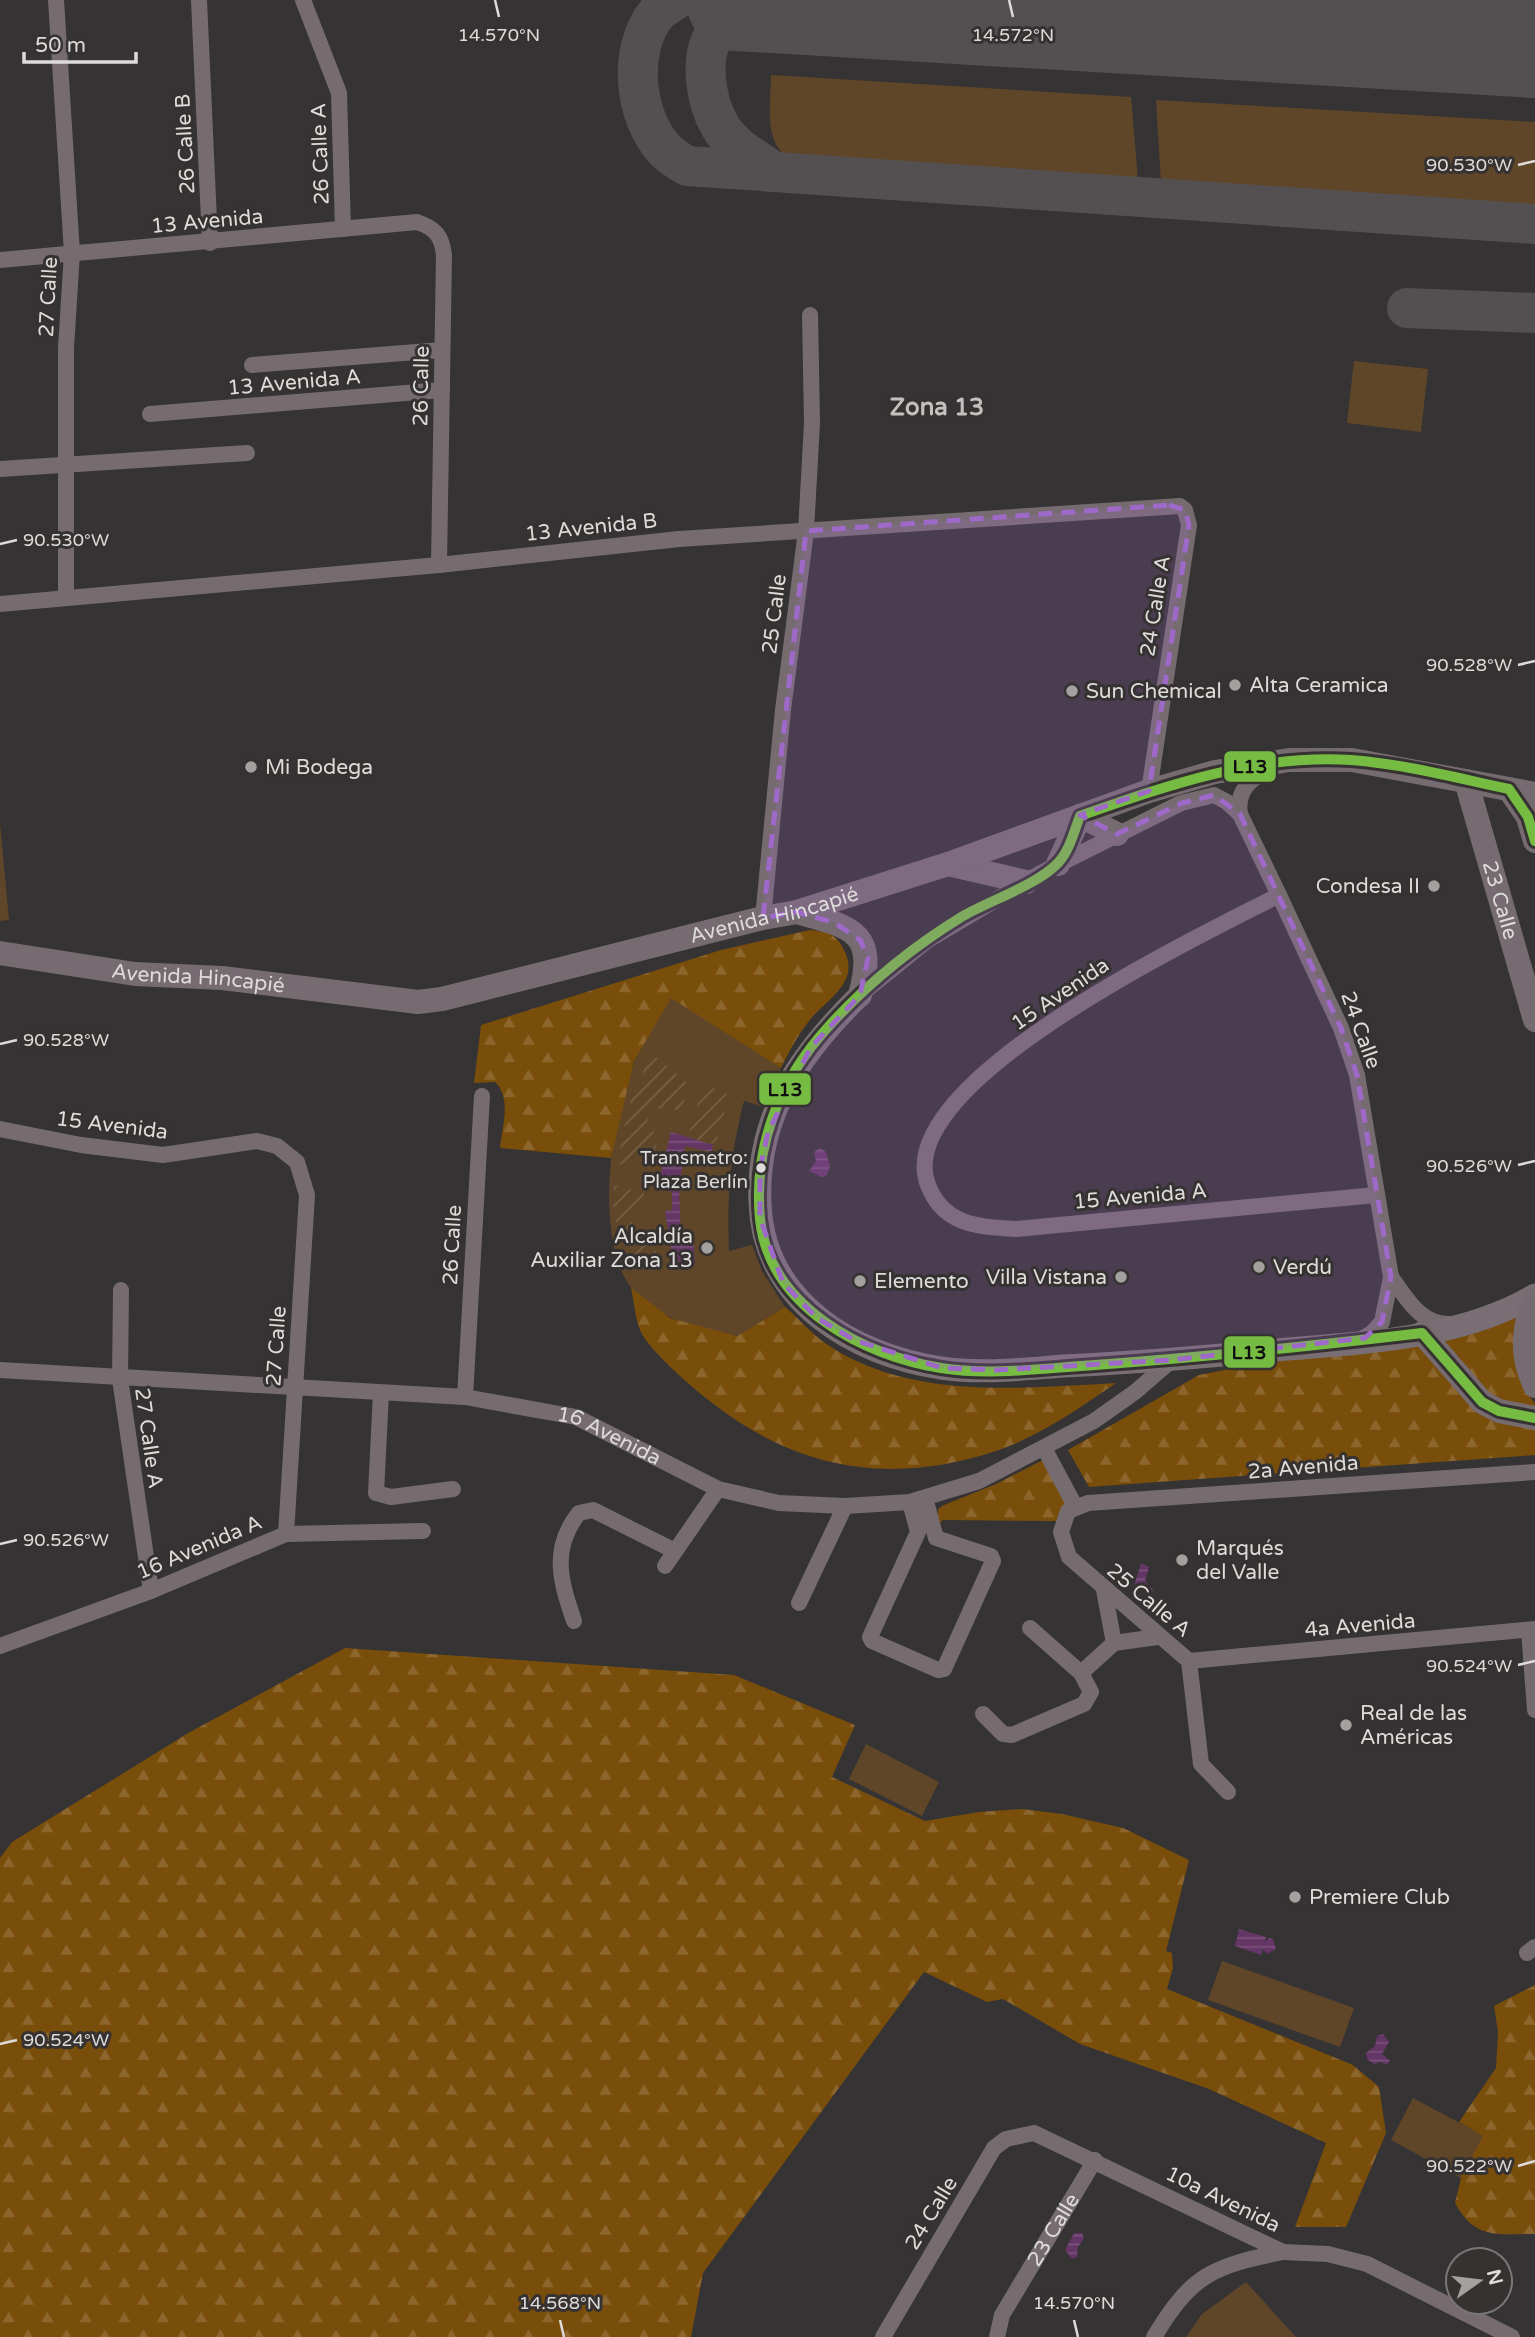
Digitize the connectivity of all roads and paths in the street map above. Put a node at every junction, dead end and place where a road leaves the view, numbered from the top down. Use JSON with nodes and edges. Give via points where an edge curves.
{"nodes":[{"id":1,"x":56,"y":0,"type":"edge"},
{"id":2,"x":199,"y":0,"type":"edge"},
{"id":3,"x":303,"y":0,"type":"edge"},
{"id":4,"x":416,"y":222,"type":"joint"},
{"id":5,"x":343,"y":229,"type":"junction"},
{"id":6,"x":210,"y":243,"type":"junction"},
{"id":7,"x":72,"y":253,"type":"junction"},
{"id":8,"x":0,"y":260,"type":"edge"},
{"id":9,"x":810,"y":315,"type":"dead end"},
{"id":10,"x":442,"y":350,"type":"junction"},
{"id":11,"x":251,"y":365,"type":"dead end"},
{"id":12,"x":442,"y":390,"type":"junction"},
{"id":13,"x":150,"y":414,"type":"dead end"},
{"id":14,"x":247,"y":453,"type":"dead end"},
{"id":15,"x":67,"y":464,"type":"junction"},
{"id":16,"x":0,"y":469,"type":"edge"},
{"id":17,"x":1185,"y":510,"type":"joint"},
{"id":18,"x":806,"y":531,"type":"junction"},
{"id":19,"x":439,"y":565,"type":"junction"},
{"id":20,"x":66,"y":598,"type":"junction"},
{"id":21,"x":0,"y":604,"type":"edge"},
{"id":22,"x":1289,"y":760,"type":"junction"},
{"id":23,"x":1466,"y":781,"type":"junction"},
{"id":24,"x":1509,"y":789,"type":"junction"},
{"id":25,"x":1149,"y":792,"type":"junction"},
{"id":26,"x":1535,"y":793,"type":"edge"},
{"id":27,"x":1240,"y":814,"type":"junction"},
{"id":28,"x":1080,"y":816,"type":"junction"},
{"id":29,"x":1534,"y":830,"type":"edge"},
{"id":30,"x":1117,"y":834,"type":"junction"},
{"id":31,"x":948,"y":864,"type":"junction"},
{"id":32,"x":1058,"y":864,"type":"junction"},
{"id":33,"x":1026,"y":882,"type":"junction"},
{"id":34,"x":1279,"y":895,"type":"junction"},
{"id":35,"x":797,"y":912,"type":"junction"},
{"id":36,"x":763,"y":918,"type":"junction"},
{"id":37,"x":0,"y":953,"type":"edge"},
{"id":38,"x":860,"y":995,"type":"junction"},
{"id":39,"x":1535,"y":1020,"type":"edge"},
{"id":40,"x":482,"y":1096,"type":"dead end"},
{"id":41,"x":0,"y":1129,"type":"edge"},
{"id":42,"x":297,"y":1162,"type":"joint"},
{"id":43,"x":927,"y":1183,"type":"joint"},
{"id":44,"x":1376,"y":1195,"type":"junction"},
{"id":45,"x":1391,"y":1277,"type":"junction"},
{"id":46,"x":121,"y":1290,"type":"dead end"},
{"id":47,"x":1535,"y":1297,"type":"edge"},
{"id":48,"x":1458,"y":1324,"type":"junction"},
{"id":49,"x":1422,"y":1333,"type":"junction"},
{"id":50,"x":1356,"y":1342,"type":"junction"},
{"id":51,"x":1172,"y":1360,"type":"junction"},
{"id":52,"x":0,"y":1370,"type":"edge"},
{"id":53,"x":120,"y":1379,"type":"junction"},
{"id":54,"x":1535,"y":1386,"type":"edge"},
{"id":55,"x":294,"y":1388,"type":"junction"},
{"id":56,"x":381,"y":1393,"type":"junction"},
{"id":57,"x":465,"y":1397,"type":"junction"},
{"id":58,"x":1535,"y":1418,"type":"edge"},
{"id":59,"x":1044,"y":1448,"type":"junction"},
{"id":60,"x":1535,"y":1472,"type":"edge"},
{"id":61,"x":453,"y":1489,"type":"dead end"},
{"id":62,"x":718,"y":1489,"type":"junction"},
{"id":63,"x":918,"y":1500,"type":"junction"},
{"id":64,"x":845,"y":1506,"type":"junction"},
{"id":65,"x":1075,"y":1506,"type":"junction"},
{"id":66,"x":423,"y":1531,"type":"dead end"},
{"id":67,"x":286,"y":1534,"type":"junction"},
{"id":68,"x":676,"y":1551,"type":"junction"},
{"id":69,"x":665,"y":1566,"type":"dead end"},
{"id":70,"x":1104,"y":1590,"type":"junction"},
{"id":71,"x":151,"y":1591,"type":"junction"},
{"id":72,"x":799,"y":1603,"type":"dead end"},
{"id":73,"x":573,"y":1621,"type":"dead end"},
{"id":74,"x":1030,"y":1628,"type":"dead end"},
{"id":75,"x":1532,"y":1629,"type":"edge"},
{"id":76,"x":1157,"y":1637,"type":"junction"},
{"id":77,"x":1114,"y":1643,"type":"junction"},
{"id":78,"x":0,"y":1646,"type":"edge"},
{"id":79,"x":1189,"y":1661,"type":"junction"},
{"id":80,"x":1081,"y":1673,"type":"junction"},
{"id":81,"x":1535,"y":1710,"type":"edge"},
{"id":82,"x":982,"y":1714,"type":"dead end"},
{"id":83,"x":1228,"y":1792,"type":"dead end"},
{"id":84,"x":1034,"y":2133,"type":"joint"},
{"id":85,"x":1095,"y":2160,"type":"junction"},
{"id":86,"x":1283,"y":2252,"type":"junction"},
{"id":87,"x":883,"y":2337,"type":"edge"},
{"id":88,"x":997,"y":2337,"type":"edge"},
{"id":89,"x":1154,"y":2337,"type":"edge"},
{"id":90,"x":1512,"y":2337,"type":"edge"}],
"edges":[{"from":1,"to":7,"type":"street","name":"27 Calle"},
{"from":2,"to":6,"type":"street","name":"26 Calle B"},
{"from":3,"to":5,"type":"street","name":"26 Calle A","via":[[339,93]]},
{"from":4,"to":5,"type":"street","name":"13 Avenida"},
{"from":4,"to":10,"type":"street","name":"26 Calle","via":[[434,230],[443,246]]},
{"from":5,"to":6,"type":"street","name":"13 Avenida"},
{"from":6,"to":7,"type":"street","name":"13 Avenida"},
{"from":7,"to":8,"type":"street","name":"13 Avenida"},
{"from":7,"to":15,"type":"street","name":"27 Calle","via":[[66,348]]},
{"from":9,"to":18,"type":"street","name":"25 Calle","via":[[812,423]]},
{"from":10,"to":11,"type":"street"},
{"from":10,"to":12,"type":"street","name":"26 Calle"},
{"from":12,"to":13,"type":"street","name":"13 Avenida A"},
{"from":12,"to":19,"type":"street","name":"26 Calle"},
{"from":14,"to":15,"type":"street"},
{"from":15,"to":16,"type":"street"},
{"from":15,"to":20,"type":"street","name":"27 Calle"},
{"from":17,"to":18,"type":"street","name":"13 Avenida B","via":[[1169,505]]},
{"from":17,"to":25,"type":"street","name":"24 Calle A","via":[[1189,525]]},
{"from":18,"to":19,"type":"street","name":"13 Avenida B","via":[[679,539]]},
{"from":18,"to":36,"type":"street","name":"25 Calle"},
{"from":19,"to":20,"type":"street","name":"13 Avenida B"},
{"from":20,"to":21,"type":"street","name":"13 Avenida B"},
{"from":22,"to":23,"type":"main road","name":"Avenida Hincapié","via":[[1352,760]]},
{"from":22,"to":25,"type":"main road","name":"Avenida Hincapié","via":[[1215,772]]},
{"from":22,"to":27,"type":"street","via":[[1245,786]]},
{"from":23,"to":24,"type":"main road","name":"Avenida Hincapié"},
{"from":23,"to":39,"type":"main road","name":"23 Calle"},
{"from":24,"to":26,"type":"main road","name":"Avenida Hincapié"},
{"from":24,"to":29,"type":"main road"},
{"from":25,"to":28,"type":"main road","name":"Avenida Hincapié"},
{"from":27,"to":30,"type":"street","name":"24 Calle","via":[[1214,795],[1181,803]]},
{"from":27,"to":34,"type":"street","name":"24 Calle"},
{"from":28,"to":30,"type":"main road"},
{"from":28,"to":31,"type":"main road","name":"Avenida Hincapié"},
{"from":28,"to":32,"type":"main road"},
{"from":30,"to":32,"type":"street"},
{"from":31,"to":33,"type":"main road"},
{"from":31,"to":35,"type":"main road","name":"Avenida Hincapié"},
{"from":32,"to":33,"type":"street"},
{"from":33,"to":38,"type":"street","via":[[928,940]]},
{"from":34,"to":43,"type":"street","name":"15 Avenida","via":[[1114,981],[1033,1033],[940,1120],[928,1144]]},
{"from":34,"to":44,"type":"street","name":"24 Calle","via":[[1350,1050]]},
{"from":35,"to":36,"type":"main road","name":"Avenida Hincapié"},
{"from":35,"to":38,"type":"main road","via":[[835,923],[860,940],[868,958]]},
{"from":36,"to":37,"type":"main road","name":"Avenida Hincapié","via":[[418,1002],[222,978],[135,974]]},
{"from":38,"to":51,"type":"street","via":[[811,1047],[773,1116],[760,1169],[760,1218],[783,1283],[817,1318],[845,1335],[884,1353],[933,1366],[997,1370]]},
{"from":40,"to":57,"type":"street","name":"26 Calle"},
{"from":41,"to":42,"type":"street","name":"15 Avenida","via":[[163,1156],[257,1141],[276,1146]]},
{"from":42,"to":55,"type":"street","name":"27 Calle","via":[[307,1195]]},
{"from":43,"to":44,"type":"street","name":"15 Avenida A","via":[[936,1203],[953,1219],[1016,1229]]},
{"from":44,"to":45,"type":"street","name":"24 Calle"},
{"from":45,"to":48,"type":"street","name":"24 Calle","via":[[1427,1319],[1436,1324]]},
{"from":45,"to":50,"type":"street","name":"24 Calle","via":[[1382,1322]]},
{"from":46,"to":53,"type":"street","name":"27 Calle A"},
{"from":47,"to":48,"type":"street","via":[[1512,1309]]},
{"from":47,"to":54,"type":"main road","via":[[1524,1338]]},
{"from":48,"to":49,"type":"street"},
{"from":49,"to":50,"type":"street"},
{"from":49,"to":58,"type":"main road","via":[[1482,1402],[1499,1411]]},
{"from":50,"to":51,"type":"street"},
{"from":51,"to":59,"type":"street","name":"16 Avenida","via":[[1094,1421]]},
{"from":52,"to":53,"type":"street","name":"16 Avenida"},
{"from":53,"to":55,"type":"street","name":"16 Avenida"},
{"from":53,"to":71,"type":"street","name":"27 Calle A"},
{"from":55,"to":56,"type":"street","name":"16 Avenida"},
{"from":55,"to":67,"type":"street","name":"27 Calle"},
{"from":56,"to":57,"type":"street","name":"16 Avenida"},
{"from":56,"to":61,"type":"street","via":[[376,1493],[391,1497]]},
{"from":57,"to":62,"type":"street","name":"16 Avenida","via":[[576,1417]]},
{"from":59,"to":63,"type":"street","name":"16 Avenida","via":[[960,1490]]},
{"from":59,"to":65,"type":"street"},
{"from":60,"to":65,"type":"street","name":"2a Avenida"},
{"from":62,"to":64,"type":"street","name":"16 Avenida","via":[[779,1503]]},
{"from":62,"to":68,"type":"street"},
{"from":63,"to":63,"type":"street","via":[[918,1532],[870,1637],[938,1670],[948,1665],[993,1561],[991,1556],[936,1538]]},
{"from":63,"to":64,"type":"street","name":"16 Avenida"},
{"from":64,"to":72,"type":"street"},
{"from":65,"to":70,"type":"street","name":"25 Calle A","via":[[1062,1525],[1064,1548]]},
{"from":66,"to":67,"type":"street","name":"16 Avenida A"},
{"from":67,"to":71,"type":"street","name":"16 Avenida A"},
{"from":68,"to":69,"type":"street"},
{"from":68,"to":73,"type":"street","via":[[593,1510],[579,1513],[561,1555],[559,1572]]},
{"from":70,"to":76,"type":"street","name":"25 Calle A"},
{"from":70,"to":77,"type":"street"},
{"from":71,"to":78,"type":"street","name":"16 Avenida A"},
{"from":74,"to":80,"type":"street"},
{"from":75,"to":79,"type":"street","name":"4a Avenida"},
{"from":75,"to":81,"type":"street"},
{"from":76,"to":77,"type":"street"},
{"from":76,"to":79,"type":"street","name":"25 Calle A"},
{"from":77,"to":80,"type":"street"},
{"from":79,"to":83,"type":"street","name":"25 Calle A","via":[[1199,1758],[1207,1773]]},
{"from":80,"to":82,"type":"street","via":[[1090,1688],[1088,1701],[1016,1734],[1003,1734]]},
{"from":84,"to":85,"type":"street","name":"10a Avenida"},
{"from":84,"to":87,"type":"street","name":"24 Calle","via":[[1006,2139],[994,2148]]},
{"from":85,"to":86,"type":"street","name":"10a Avenida"},
{"from":85,"to":88,"type":"street","name":"23 Calle","via":[[1002,2315]]},
{"from":86,"to":89,"type":"street","via":[[1231,2263],[1199,2279],[1175,2303]]},
{"from":86,"to":90,"type":"street","name":"10a Avenida","via":[[1328,2254],[1367,2264]]}]}
